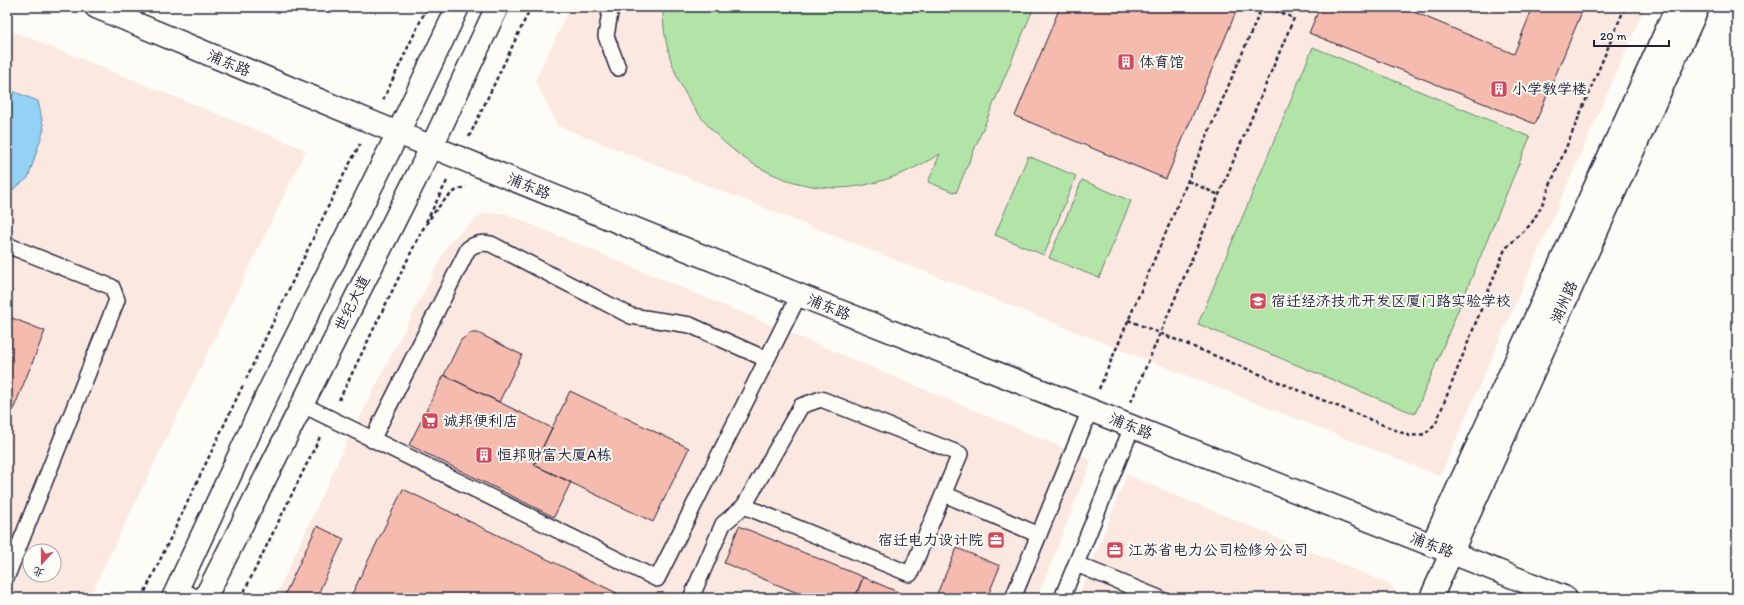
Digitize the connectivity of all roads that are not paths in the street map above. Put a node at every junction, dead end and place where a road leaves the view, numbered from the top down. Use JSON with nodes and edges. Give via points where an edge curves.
{"nodes":[{"id":1,"x":96,"y":7,"type":"edge"},
{"id":2,"x":458,"y":7,"type":"edge"},
{"id":3,"x":497,"y":7,"type":"edge"},
{"id":4,"x":611,"y":7,"type":"edge"},
{"id":5,"x":1677,"y":7,"type":"edge"},
{"id":6,"x":1698,"y":7,"type":"edge"},
{"id":7,"x":618,"y":68,"type":"dead end"},
{"id":8,"x":398,"y":133,"type":"junction"},
{"id":9,"x":432,"y":146,"type":"junction"},
{"id":10,"x":7,"y":245,"type":"edge"},
{"id":11,"x":799,"y":295,"type":"junction"},
{"id":12,"x":766,"y":359,"type":"junction"},
{"id":13,"x":301,"y":404,"type":"junction"},
{"id":14,"x":1090,"y":410,"type":"junction"},
{"id":15,"x":1127,"y":425,"type":"junction"},
{"id":16,"x":372,"y":440,"type":"junction"},
{"id":17,"x":944,"y":494,"type":"junction"},
{"id":18,"x":744,"y":506,"type":"junction"},
{"id":19,"x":1039,"y":535,"type":"junction"},
{"id":20,"x":1442,"y":549,"type":"junction"},
{"id":21,"x":1076,"y":564,"type":"junction"},
{"id":22,"x":7,"y":576,"type":"edge"},
{"id":23,"x":175,"y":593,"type":"edge"},
{"id":24,"x":197,"y":598,"type":"edge"},
{"id":25,"x":204,"y":598,"type":"edge"},
{"id":26,"x":691,"y":598,"type":"edge"},
{"id":27,"x":1014,"y":598,"type":"edge"},
{"id":28,"x":1062,"y":598,"type":"edge"},
{"id":29,"x":1159,"y":598,"type":"edge"},
{"id":30,"x":1431,"y":598,"type":"edge"},
{"id":31,"x":1566,"y":598,"type":"edge"}],
"edges":[{"from":1,"to":8,"type":"street","name":"浦东路"},
{"from":2,"to":8,"type":"street"},
{"from":3,"to":9,"type":"street","name":"世纪大道"},
{"from":4,"to":7,"type":"lane","via":[[606,36]]},
{"from":5,"to":20,"type":"street","name":"湖州路"},
{"from":6,"to":20,"type":"street","name":"湖州路"},
{"from":8,"to":9,"type":"street","name":"浦东路"},
{"from":8,"to":23,"type":"street","via":[[269,390]]},
{"from":9,"to":11,"type":"street","name":"浦东路"},
{"from":9,"to":13,"type":"street","name":"世纪大道"},
{"from":10,"to":22,"type":"lane","via":[[112,287],[118,300]]},
{"from":11,"to":12,"type":"lane"},
{"from":11,"to":14,"type":"street","name":"浦东路"},
{"from":12,"to":16,"type":"lane","via":[[690,324],[631,316],[491,244],[482,242],[468,249]]},
{"from":12,"to":16,"type":"lane","via":[[657,579]]},
{"from":13,"to":16,"type":"lane"},
{"from":13,"to":25,"type":"street","name":"世纪大道"},
{"from":14,"to":15,"type":"street","name":"浦东路"},
{"from":14,"to":19,"type":"lane"},
{"from":15,"to":20,"type":"street","name":"浦东路"},
{"from":15,"to":21,"type":"lane"},
{"from":17,"to":18,"type":"lane","via":[[910,574]]},
{"from":17,"to":18,"type":"lane","via":[[960,454],[821,399],[801,406]]},
{"from":17,"to":19,"type":"lane"},
{"from":18,"to":26,"type":"lane","via":[[723,524]]},
{"from":19,"to":27,"type":"lane"},
{"from":20,"to":30,"type":"street","name":"湖州路"},
{"from":20,"to":31,"type":"street","name":"浦东路"},
{"from":21,"to":28,"type":"lane"},
{"from":21,"to":29,"type":"lane"},
{"from":23,"to":24,"type":"lane"}]}
